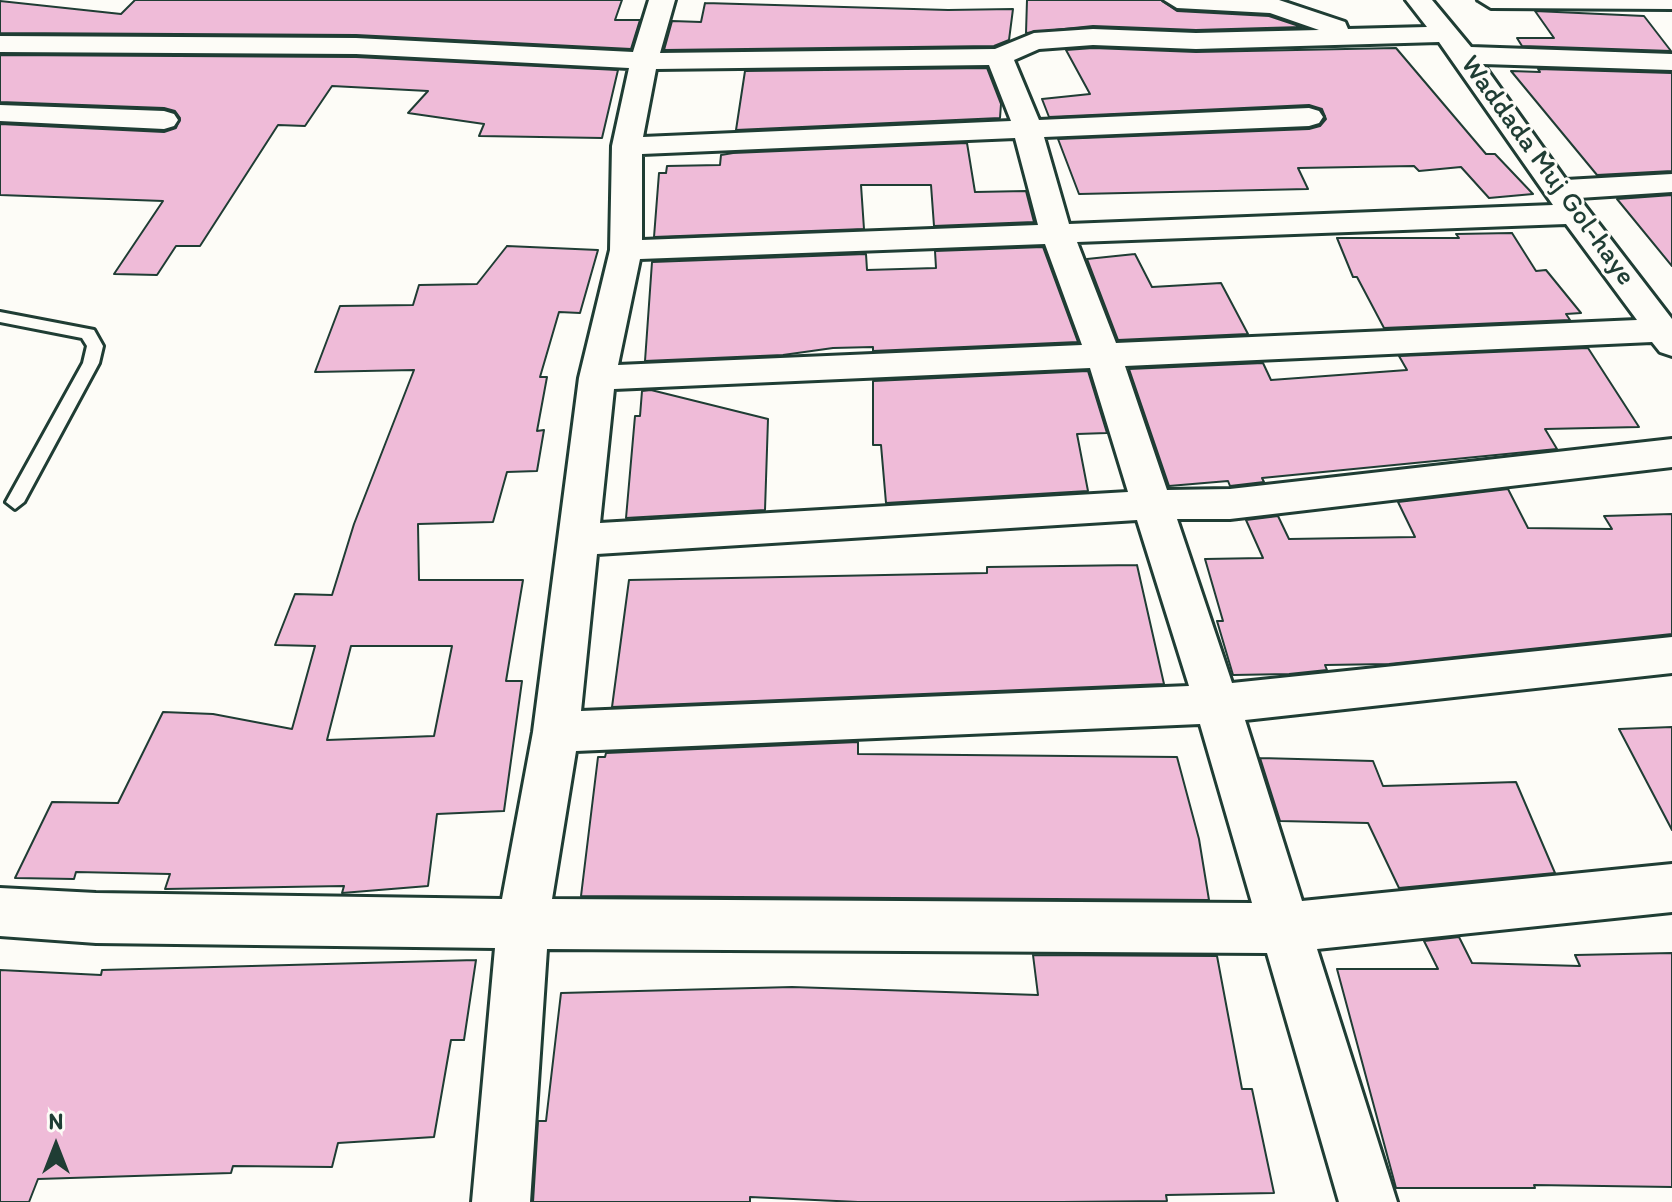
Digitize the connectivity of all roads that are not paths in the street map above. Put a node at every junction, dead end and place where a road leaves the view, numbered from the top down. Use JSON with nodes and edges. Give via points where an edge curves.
{"nodes":[{"id":1,"x":662,"y":0,"type":"edge"},
{"id":2,"x":1177,"y":0,"type":"edge"},
{"id":3,"x":1419,"y":0,"type":"edge"},
{"id":4,"x":1491,"y":0,"type":"edge"},
{"id":5,"x":1672,"y":1,"type":"edge"},
{"id":6,"x":1364,"y":37,"type":"junction"},
{"id":7,"x":0,"y":44,"type":"edge"},
{"id":8,"x":1455,"y":44,"type":"junction"},
{"id":9,"x":999,"y":57,"type":"junction"},
{"id":10,"x":644,"y":61,"type":"junction"},
{"id":11,"x":1672,"y":62,"type":"edge"},
{"id":12,"x":0,"y":113,"type":"edge"},
{"id":13,"x":1309,"y":117,"type":"dead end"},
{"id":14,"x":164,"y":120,"type":"dead end"},
{"id":15,"x":1027,"y":131,"type":"junction"},
{"id":16,"x":627,"y":146,"type":"junction"},
{"id":17,"x":1672,"y":183,"type":"edge"},
{"id":18,"x":1566,"y":202,"type":"junction"},
{"id":19,"x":1060,"y":235,"type":"junction"},
{"id":20,"x":626,"y":250,"type":"junction"},
{"id":21,"x":0,"y":317,"type":"edge"},
{"id":22,"x":1669,"y":335,"type":"edge"},
{"id":23,"x":1104,"y":357,"type":"junction"},
{"id":24,"x":597,"y":378,"type":"junction"},
{"id":25,"x":1672,"y":453,"type":"edge"},
{"id":26,"x":15,"y":502,"type":"dead end"},
{"id":27,"x":1150,"y":505,"type":"junction"},
{"id":28,"x":580,"y":540,"type":"junction"},
{"id":29,"x":1672,"y":655,"type":"edge"},
{"id":30,"x":1217,"y":704,"type":"junction"},
{"id":31,"x":556,"y":732,"type":"junction"},
{"id":32,"x":1672,"y":888,"type":"edge"},
{"id":33,"x":0,"y":912,"type":"edge"},
{"id":34,"x":523,"y":924,"type":"junction"},
{"id":35,"x":1283,"y":928,"type":"junction"},
{"id":36,"x":501,"y":1202,"type":"edge"},
{"id":37,"x":1368,"y":1202,"type":"edge"}],
"edges":[{"from":1,"to":10,"type":"street"},
{"from":2,"to":6,"type":"street","via":[[1273,6]]},
{"from":3,"to":8,"type":"street","name":"Waddada Muj Gol-haye"},
{"from":4,"to":5,"type":"street"},
{"from":6,"to":8,"type":"street"},
{"from":6,"to":9,"type":"street","via":[[1093,37],[1034,41]]},
{"from":7,"to":10,"type":"street","via":[[356,46]]},
{"from":8,"to":11,"type":"street"},
{"from":8,"to":18,"type":"street","name":"Waddada Muj Gol-haye"},
{"from":9,"to":10,"type":"street"},
{"from":9,"to":15,"type":"street"},
{"from":10,"to":16,"type":"street"},
{"from":12,"to":14,"type":"street"},
{"from":13,"to":15,"type":"street"},
{"from":15,"to":16,"type":"street"},
{"from":15,"to":19,"type":"street"},
{"from":16,"to":20,"type":"street"},
{"from":17,"to":18,"type":"street"},
{"from":18,"to":19,"type":"street"},
{"from":18,"to":22,"type":"street","name":"Waddada Muj Gol-haye"},
{"from":19,"to":20,"type":"street"},
{"from":19,"to":23,"type":"street"},
{"from":20,"to":24,"type":"street"},
{"from":21,"to":26,"type":"lane","via":[[88,334],[95,346],[91,363]]},
{"from":22,"to":23,"type":"street"},
{"from":23,"to":24,"type":"street"},
{"from":23,"to":27,"type":"street"},
{"from":24,"to":28,"type":"street"},
{"from":25,"to":27,"type":"street","via":[[1230,504]]},
{"from":27,"to":28,"type":"street"},
{"from":27,"to":30,"type":"street"},
{"from":28,"to":31,"type":"street"},
{"from":29,"to":30,"type":"street"},
{"from":30,"to":31,"type":"street"},
{"from":30,"to":35,"type":"street"},
{"from":31,"to":34,"type":"street"},
{"from":32,"to":35,"type":"street"},
{"from":33,"to":34,"type":"street"},
{"from":34,"to":35,"type":"street"},
{"from":34,"to":36,"type":"street"},
{"from":35,"to":37,"type":"street"}]}
